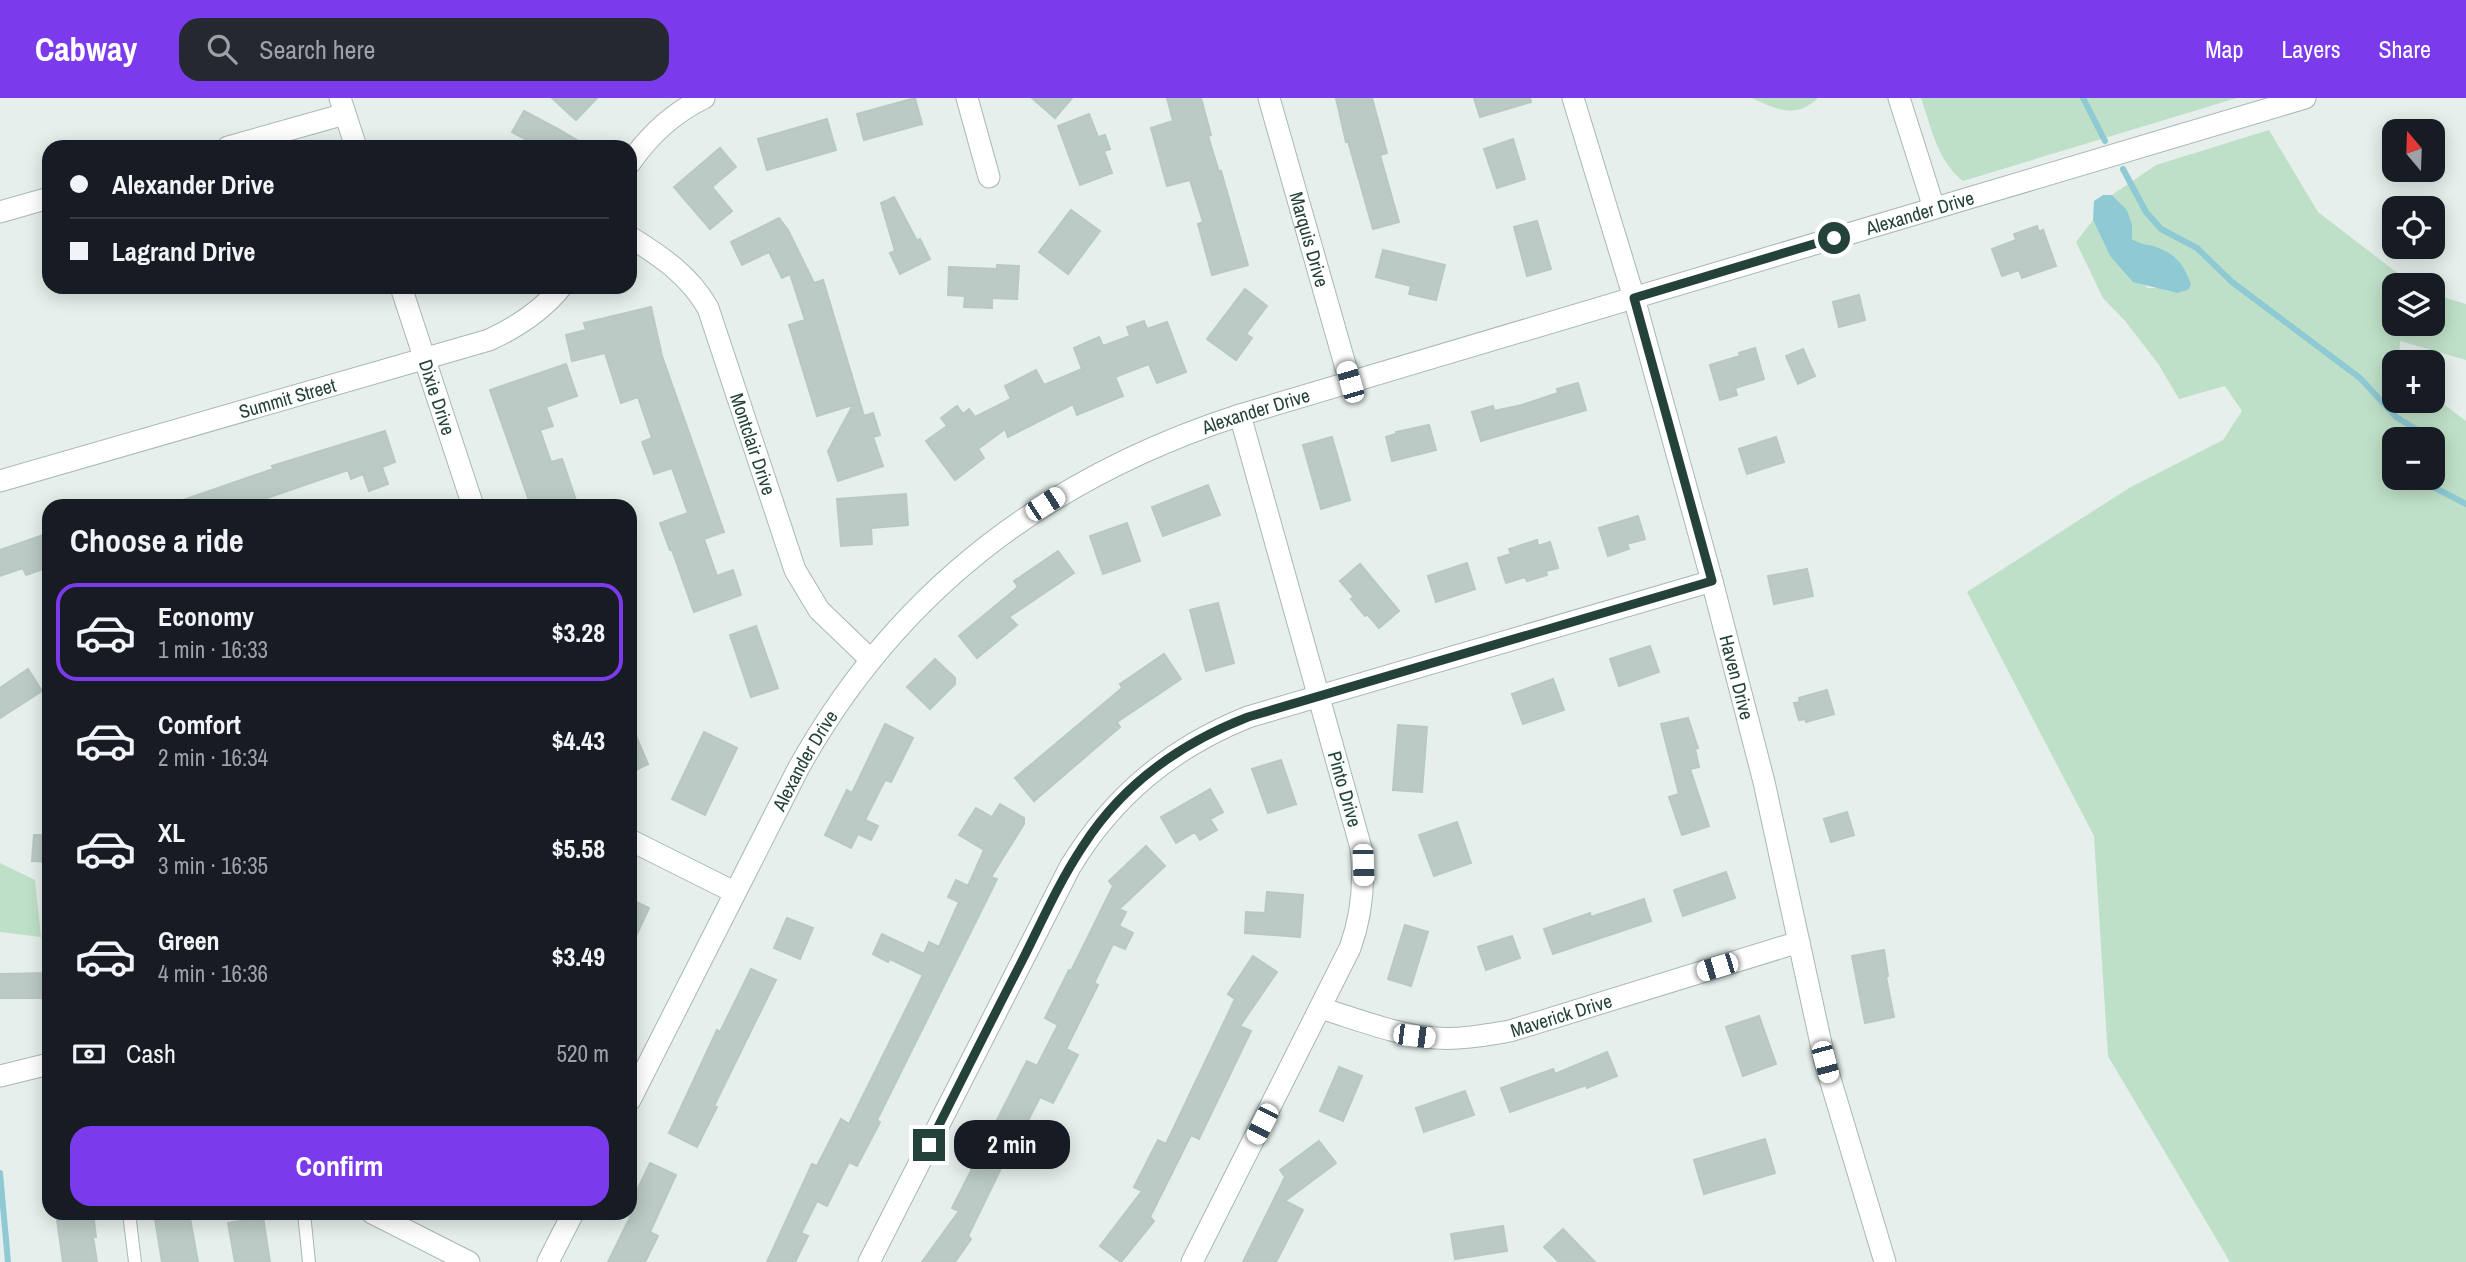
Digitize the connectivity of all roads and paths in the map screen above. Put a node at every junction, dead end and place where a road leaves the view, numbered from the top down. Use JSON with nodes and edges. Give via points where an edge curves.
{"nodes":[{"id":1,"x":704,"y":98,"type":"edge"},
{"id":2,"x":967,"y":98,"type":"edge"},
{"id":3,"x":1269,"y":98,"type":"edge"},
{"id":4,"x":1573,"y":98,"type":"edge"},
{"id":5,"x":1899,"y":98,"type":"edge"},
{"id":6,"x":2292,"y":100,"type":"edge"},
{"id":7,"x":343,"y":106,"type":"edge"},
{"id":8,"x":248,"y":140,"type":"edge"},
{"id":9,"x":354,"y":140,"type":"edge"},
{"id":10,"x":637,"y":152,"type":"edge"},
{"id":11,"x":989,"y":177,"type":"dead end"},
{"id":12,"x":42,"y":200,"type":"edge"},
{"id":13,"x":1934,"y":208,"type":"junction"},
{"id":14,"x":0,"y":212,"type":"edge"},
{"id":15,"x":637,"y":242,"type":"edge"},
{"id":16,"x":403,"y":294,"type":"edge"},
{"id":17,"x":554,"y":294,"type":"edge"},
{"id":18,"x":1634,"y":298,"type":"junction"},
{"id":19,"x":424,"y":359,"type":"junction"},
{"id":20,"x":1350,"y":382,"type":"junction"},
{"id":21,"x":1240,"y":415,"type":"junction"},
{"id":22,"x":0,"y":481,"type":"edge"},
{"id":23,"x":471,"y":499,"type":"edge"},
{"id":24,"x":1712,"y":581,"type":"junction"},
{"id":25,"x":871,"y":660,"type":"junction"},
{"id":26,"x":1319,"y":697,"type":"junction"},
{"id":27,"x":637,"y":844,"type":"edge"},
{"id":28,"x":734,"y":892,"type":"junction"},
{"id":29,"x":1799,"y":942,"type":"junction"},
{"id":30,"x":1320,"y":1008,"type":"junction"},
{"id":31,"x":42,"y":1066,"type":"edge"},
{"id":32,"x":0,"y":1076,"type":"edge"},
{"id":33,"x":637,"y":1086,"type":"edge"},
{"id":34,"x":129,"y":1220,"type":"edge"},
{"id":35,"x":305,"y":1220,"type":"edge"},
{"id":36,"x":386,"y":1220,"type":"edge"},
{"id":37,"x":569,"y":1220,"type":"edge"},
{"id":38,"x":135,"y":1262,"type":"edge"},
{"id":39,"x":309,"y":1262,"type":"edge"},
{"id":40,"x":469,"y":1262,"type":"edge"},
{"id":41,"x":548,"y":1262,"type":"edge"},
{"id":42,"x":869,"y":1262,"type":"edge"},
{"id":43,"x":1192,"y":1262,"type":"edge"},
{"id":44,"x":1885,"y":1262,"type":"edge"}],
"edges":[{"from":1,"to":10,"type":"street","via":[[663,124]]},
{"from":2,"to":11,"type":"street"},
{"from":3,"to":20,"type":"street","name":"Marquis Drive"},
{"from":4,"to":18,"type":"street","name":"Haven Drive"},
{"from":5,"to":13,"type":"street"},
{"from":6,"to":13,"type":"street","name":"Alexander Drive"},
{"from":7,"to":8,"type":"street"},
{"from":7,"to":9,"type":"street"},
{"from":12,"to":14,"type":"street"},
{"from":13,"to":18,"type":"street","name":"Alexander Drive"},
{"from":15,"to":25,"type":"street","name":"Montclair Drive","via":[[680,271],[708,308],[795,570],[824,616]]},
{"from":16,"to":19,"type":"street","name":"Dixie Drive"},
{"from":17,"to":19,"type":"street","name":"Summit Street","via":[[508,331]]},
{"from":18,"to":20,"type":"street","name":"Alexander Drive"},
{"from":18,"to":24,"type":"street","name":"Haven Drive"},
{"from":19,"to":22,"type":"street","name":"Summit Street"},
{"from":19,"to":23,"type":"street","name":"Dixie Drive"},
{"from":20,"to":21,"type":"street","name":"Alexander Drive"},
{"from":21,"to":25,"type":"street","name":"Alexander Drive","via":[[1138,453],[1045,504],[951,576]]},
{"from":21,"to":26,"type":"street","name":"Pinto Drive"},
{"from":24,"to":26,"type":"street"},
{"from":24,"to":29,"type":"street","name":"Haven Drive"},
{"from":25,"to":28,"type":"street","name":"Alexander Drive","via":[[817,736]]},
{"from":26,"to":30,"type":"street","name":"Pinto Drive","via":[[1361,848],[1364,883],[1356,933]]},
{"from":26,"to":42,"type":"street","via":[[1248,717],[1199,739],[1155,768],[1099,823],[1070,867]]},
{"from":27,"to":28,"type":"street"},
{"from":28,"to":33,"type":"street","name":"Alexander Drive"},
{"from":29,"to":30,"type":"street","name":"Maverick Drive","via":[[1510,1031],[1474,1037],[1414,1036]]},
{"from":29,"to":44,"type":"street","name":"Haven Drive","via":[[1825,1062]]},
{"from":30,"to":43,"type":"street","name":"Pinto Drive"},
{"from":31,"to":32,"type":"street"},
{"from":34,"to":38,"type":"lane"},
{"from":35,"to":39,"type":"lane"},
{"from":36,"to":40,"type":"street"},
{"from":37,"to":41,"type":"street"}]}
